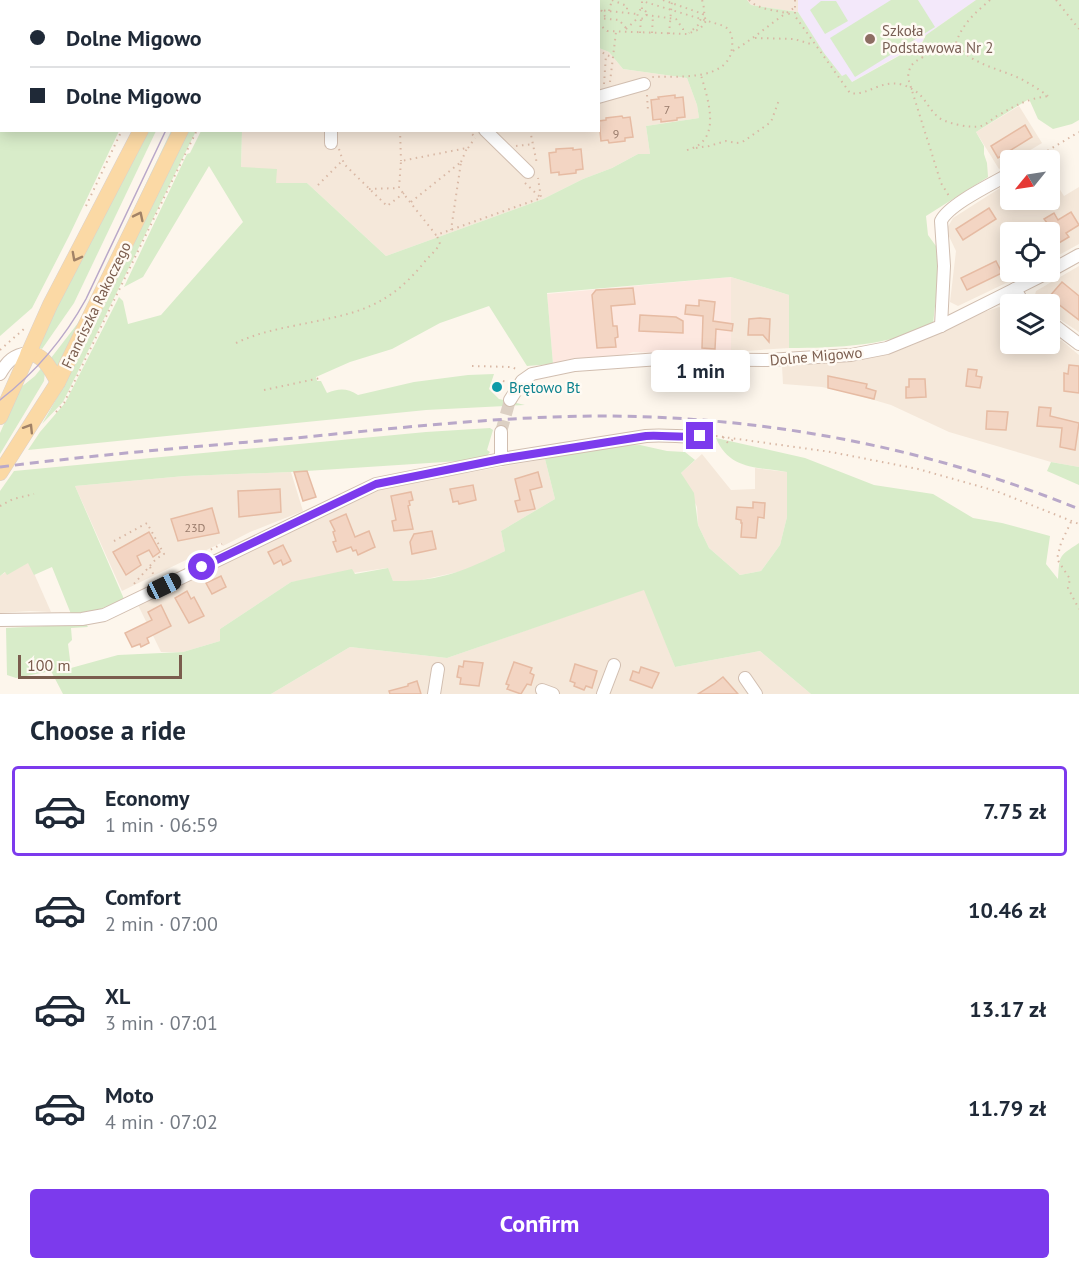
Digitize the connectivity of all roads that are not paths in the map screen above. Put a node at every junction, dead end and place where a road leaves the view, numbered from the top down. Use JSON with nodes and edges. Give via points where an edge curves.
{"nodes":[{"id":1,"x":644,"y":84,"type":"road end"},
{"id":2,"x":604,"y":94,"type":"edge"},
{"id":3,"x":140,"y":132,"type":"edge"},
{"id":4,"x":180,"y":132,"type":"edge"},
{"id":5,"x":480,"y":134,"type":"edge"},
{"id":6,"x":535,"y":171,"type":"road end"},
{"id":7,"x":1000,"y":180,"type":"edge"},
{"id":8,"x":1079,"y":255,"type":"edge"},
{"id":9,"x":1060,"y":265,"type":"edge"},
{"id":10,"x":1028,"y":282,"type":"edge"},
{"id":11,"x":1015,"y":289,"type":"junction"},
{"id":12,"x":1018,"y":294,"type":"edge"},
{"id":13,"x":941,"y":326,"type":"junction"},
{"id":14,"x":1060,"y":330,"type":"edge"},
{"id":15,"x":1079,"y":344,"type":"edge"},
{"id":16,"x":28,"y":353,"type":"junction"},
{"id":17,"x":0,"y":374,"type":"edge"},
{"id":18,"x":58,"y":382,"type":"junction"},
{"id":19,"x":510,"y":400,"type":"tunnel mouth"},
{"id":20,"x":0,"y":417,"type":"edge"},
{"id":21,"x":501,"y":432,"type":"tunnel mouth"},
{"id":22,"x":703,"y":436,"type":"dead end"},
{"id":23,"x":501,"y":459,"type":"junction"},
{"id":24,"x":0,"y":473,"type":"edge"},
{"id":25,"x":0,"y":620,"type":"edge"},
{"id":26,"x":614,"y":665,"type":"dead end"},
{"id":27,"x":438,"y":669,"type":"dead end"},
{"id":28,"x":745,"y":678,"type":"dead end"},
{"id":29,"x":434,"y":694,"type":"edge"},
{"id":30,"x":603,"y":694,"type":"edge"},
{"id":31,"x":756,"y":694,"type":"edge"}],
"edges":[{"from":1,"to":2,"type":"street"},
{"from":3,"to":16,"type":"main road","one_way":true},
{"from":18,"to":4,"type":"main road","name":"Franciszka Rakoczego","one_way":true},
{"from":5,"to":6,"type":"street"},
{"from":7,"to":13,"type":"street","via":[[944,214],[941,220]]},
{"from":8,"to":9,"type":"street","name":"Dolne Migowo"},
{"from":10,"to":11,"type":"street","name":"Dolne Migowo"},
{"from":11,"to":12,"type":"street"},
{"from":11,"to":13,"type":"street","name":"Dolne Migowo"},
{"from":13,"to":19,"type":"street","name":"Dolne Migowo","via":[[887,348],[851,355],[612,361],[542,371],[527,377]]},
{"from":14,"to":15,"type":"street"},
{"from":16,"to":17,"type":"street","via":[[9,360]]},
{"from":16,"to":18,"type":"main road","via":[[38,354]]},
{"from":16,"to":20,"type":"main road"},
{"from":24,"to":18,"type":"main road","name":"Franciszka Rakoczego","one_way":true},
{"from":21,"to":23,"type":"street"},
{"from":22,"to":23,"type":"street","via":[[646,436]]},
{"from":23,"to":25,"type":"street","via":[[376,484],[104,615]]},
{"from":26,"to":30,"type":"street"},
{"from":27,"to":29,"type":"street"},
{"from":28,"to":31,"type":"street"}]}
